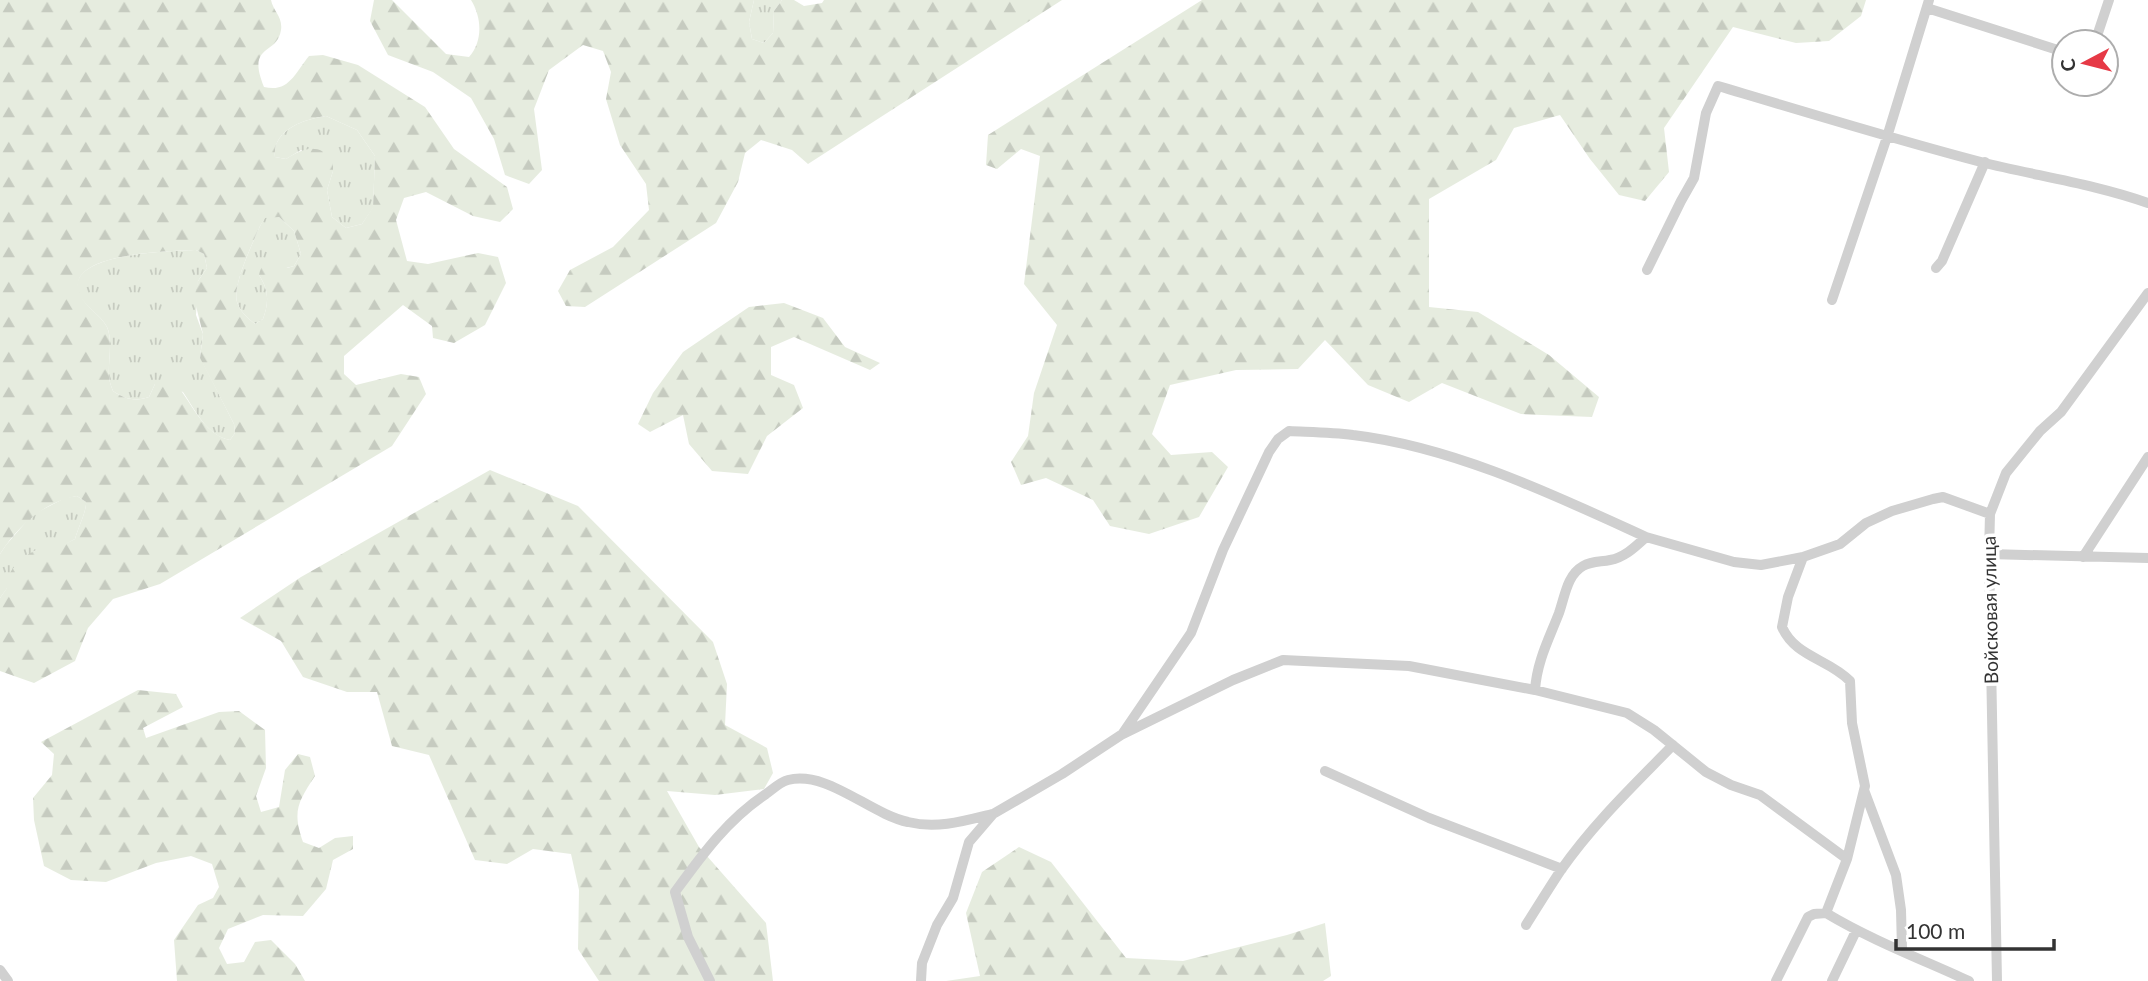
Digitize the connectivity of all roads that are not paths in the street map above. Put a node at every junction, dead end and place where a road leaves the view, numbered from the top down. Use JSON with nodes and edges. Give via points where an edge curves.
{"nodes":[{"id":1,"x":2109,"y":0,"type":"edge"},
{"id":2,"x":1928,"y":4,"type":"edge"},
{"id":3,"x":2100,"y":28,"type":"edge"},
{"id":4,"x":2050,"y":47,"type":"edge"},
{"id":5,"x":1887,"y":137,"type":"junction"},
{"id":6,"x":1985,"y":162,"type":"junction"},
{"id":7,"x":2148,"y":203,"type":"edge"},
{"id":8,"x":1936,"y":268,"type":"dead end"},
{"id":9,"x":1647,"y":270,"type":"dead end"},
{"id":10,"x":2148,"y":293,"type":"edge"},
{"id":11,"x":1832,"y":300,"type":"dead end"},
{"id":12,"x":2148,"y":457,"type":"edge"},
{"id":13,"x":1990,"y":514,"type":"junction"},
{"id":14,"x":1646,"y":537,"type":"junction"},
{"id":15,"x":1989,"y":554,"type":"junction"},
{"id":16,"x":1803,"y":557,"type":"junction"},
{"id":17,"x":2083,"y":557,"type":"junction"},
{"id":18,"x":2148,"y":558,"type":"edge"},
{"id":19,"x":1535,"y":690,"type":"junction"},
{"id":20,"x":1121,"y":735,"type":"junction"},
{"id":21,"x":1673,"y":745,"type":"junction"},
{"id":22,"x":1325,"y":771,"type":"dead end"},
{"id":23,"x":1864,"y":789,"type":"junction"},
{"id":24,"x":993,"y":814,"type":"junction"},
{"id":25,"x":1847,"y":859,"type":"junction"},
{"id":26,"x":1562,"y":869,"type":"junction"},
{"id":27,"x":1826,"y":913,"type":"junction"},
{"id":28,"x":1526,"y":925,"type":"dead end"},
{"id":29,"x":1856,"y":931,"type":"junction"},
{"id":30,"x":1902,"y":949,"type":"junction"},
{"id":31,"x":0,"y":970,"type":"edge"},
{"id":32,"x":8,"y":981,"type":"edge"},
{"id":33,"x":710,"y":981,"type":"edge"},
{"id":34,"x":921,"y":981,"type":"edge"},
{"id":35,"x":1776,"y":981,"type":"edge"},
{"id":36,"x":1832,"y":981,"type":"edge"},
{"id":37,"x":1969,"y":981,"type":"edge"},
{"id":38,"x":1997,"y":981,"type":"edge"}],
"edges":[{"from":1,"to":3,"type":"street"},
{"from":2,"to":4,"type":"street"},
{"from":2,"to":5,"type":"street"},
{"from":5,"to":6,"type":"street"},
{"from":5,"to":9,"type":"street","via":[[1718,86],[1706,113],[1694,178]]},
{"from":5,"to":11,"type":"street"},
{"from":6,"to":7,"type":"street"},
{"from":6,"to":8,"type":"street"},
{"from":10,"to":13,"type":"street","name":"Войсковая улица","via":[[2062,412],[2006,472]]},
{"from":12,"to":17,"type":"street"},
{"from":13,"to":15,"type":"street","name":"Войсковая улица"},
{"from":13,"to":16,"type":"street","via":[[1943,497],[1933,499],[1892,511],[1866,523],[1840,544]]},
{"from":14,"to":16,"type":"street","via":[[1734,562],[1762,565]]},
{"from":14,"to":19,"type":"street","via":[[1619,557],[1583,566],[1569,580],[1536,671]]},
{"from":14,"to":20,"type":"street","via":[[1544,491],[1433,452],[1354,435],[1289,431],[1269,452],[1191,633]]},
{"from":15,"to":17,"type":"street"},
{"from":15,"to":38,"type":"street","name":"Войсковая улица"},
{"from":16,"to":23,"type":"street","via":[[1782,627],[1791,645],[1850,681]]},
{"from":17,"to":18,"type":"street"},
{"from":19,"to":20,"type":"street","via":[[1409,666],[1283,660]]},
{"from":19,"to":21,"type":"street","via":[[1627,713]]},
{"from":20,"to":24,"type":"street"},
{"from":21,"to":25,"type":"street","via":[[1706,772],[1759,795]]},
{"from":21,"to":26,"type":"street"},
{"from":22,"to":26,"type":"street","via":[[1429,818]]},
{"from":23,"to":25,"type":"street"},
{"from":23,"to":30,"type":"street","via":[[1896,875]]},
{"from":24,"to":33,"type":"street","via":[[955,824],[906,822],[820,781],[785,780],[737,815],[675,892],[688,937]]},
{"from":24,"to":34,"type":"street","via":[[968,842],[953,898],[922,963]]},
{"from":25,"to":27,"type":"street"},
{"from":26,"to":28,"type":"street"},
{"from":27,"to":29,"type":"street"},
{"from":27,"to":35,"type":"street","via":[[1808,917]]},
{"from":29,"to":30,"type":"street"},
{"from":29,"to":36,"type":"street"},
{"from":30,"to":37,"type":"street"},
{"from":31,"to":32,"type":"street"}]}
